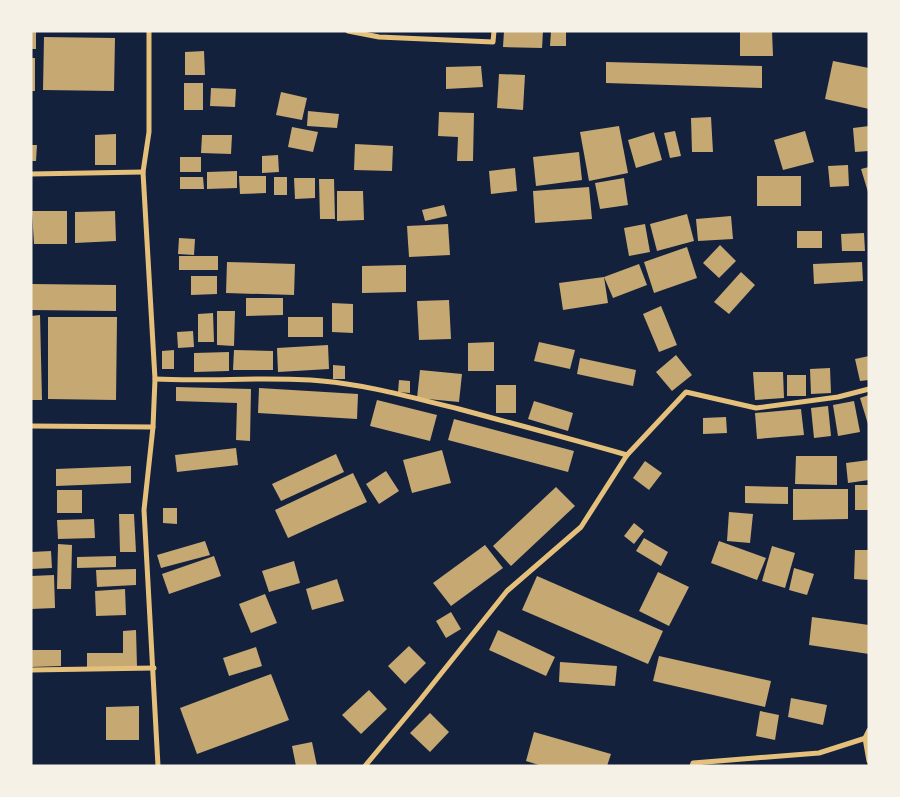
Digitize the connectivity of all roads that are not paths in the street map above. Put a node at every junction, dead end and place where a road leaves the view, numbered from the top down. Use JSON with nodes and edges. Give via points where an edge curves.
{"nodes":[{"id":1,"x":149,"y":31,"type":"edge"},
{"id":2,"x":348,"y":31,"type":"edge"},
{"id":3,"x":494,"y":31,"type":"edge"},
{"id":4,"x":143,"y":172,"type":"junction"},
{"id":5,"x":31,"y":174,"type":"edge"},
{"id":6,"x":156,"y":379,"type":"junction"},
{"id":7,"x":869,"y":389,"type":"edge"},
{"id":8,"x":31,"y":426,"type":"edge"},
{"id":9,"x":153,"y":427,"type":"junction"},
{"id":10,"x":626,"y":455,"type":"junction"},
{"id":11,"x":154,"y":668,"type":"junction"},
{"id":12,"x":31,"y":670,"type":"edge"},
{"id":13,"x":869,"y":730,"type":"edge"},
{"id":14,"x":867,"y":738,"type":"edge"},
{"id":15,"x":869,"y":760,"type":"edge"},
{"id":16,"x":158,"y":766,"type":"edge"},
{"id":17,"x":365,"y":766,"type":"edge"},
{"id":18,"x":692,"y":766,"type":"edge"}],
"edges":[{"from":1,"to":4,"type":"street","via":[[149,132]]},
{"from":2,"to":3,"type":"street","via":[[379,37],[493,42]]},
{"from":4,"to":5,"type":"street"},
{"from":4,"to":6,"type":"street"},
{"from":6,"to":9,"type":"street"},
{"from":6,"to":10,"type":"street","via":[[321,381],[376,388]]},
{"from":7,"to":10,"type":"street","via":[[838,397],[756,408],[686,392]]},
{"from":8,"to":9,"type":"street"},
{"from":9,"to":11,"type":"street","via":[[144,510]]},
{"from":10,"to":17,"type":"street","via":[[581,527],[507,591]]},
{"from":11,"to":12,"type":"street"},
{"from":11,"to":16,"type":"street"},
{"from":13,"to":14,"type":"street"},
{"from":14,"to":15,"type":"street"},
{"from":14,"to":18,"type":"street","via":[[819,753],[693,763]]}]}
